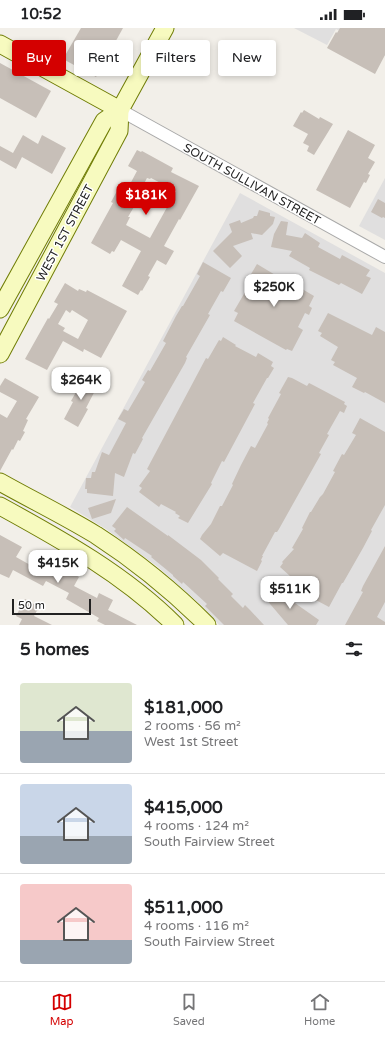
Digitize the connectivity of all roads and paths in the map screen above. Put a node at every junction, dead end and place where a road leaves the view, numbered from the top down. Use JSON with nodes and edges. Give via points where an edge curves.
{"nodes":[{"id":1,"x":165,"y":28,"type":"edge"},
{"id":2,"x":0,"y":44,"type":"edge"},
{"id":3,"x":120,"y":110,"type":"junction"},
{"id":4,"x":385,"y":257,"type":"edge"},
{"id":5,"x":0,"y":309,"type":"edge"},
{"id":6,"x":0,"y":354,"type":"edge"},
{"id":7,"x":0,"y":482,"type":"edge"},
{"id":8,"x":0,"y":506,"type":"edge"},
{"id":9,"x":175,"y":625,"type":"edge"},
{"id":10,"x":206,"y":625,"type":"edge"}],
"edges":[{"from":1,"to":3,"type":"main road","name":"WEST 1ST STREET"},
{"from":2,"to":3,"type":"main road"},
{"from":3,"to":4,"type":"street","name":"SOUTH SULLIVAN STREET"},
{"from":3,"to":5,"type":"main road","name":"WEST 1ST STREET","via":[[104,121]]},
{"from":3,"to":6,"type":"main road","name":"WEST 1ST STREET","via":[[119,132]]},
{"from":7,"to":10,"type":"main road","via":[[96,535],[140,566]]},
{"from":8,"to":9,"type":"main road","via":[[95,560]]}]}
